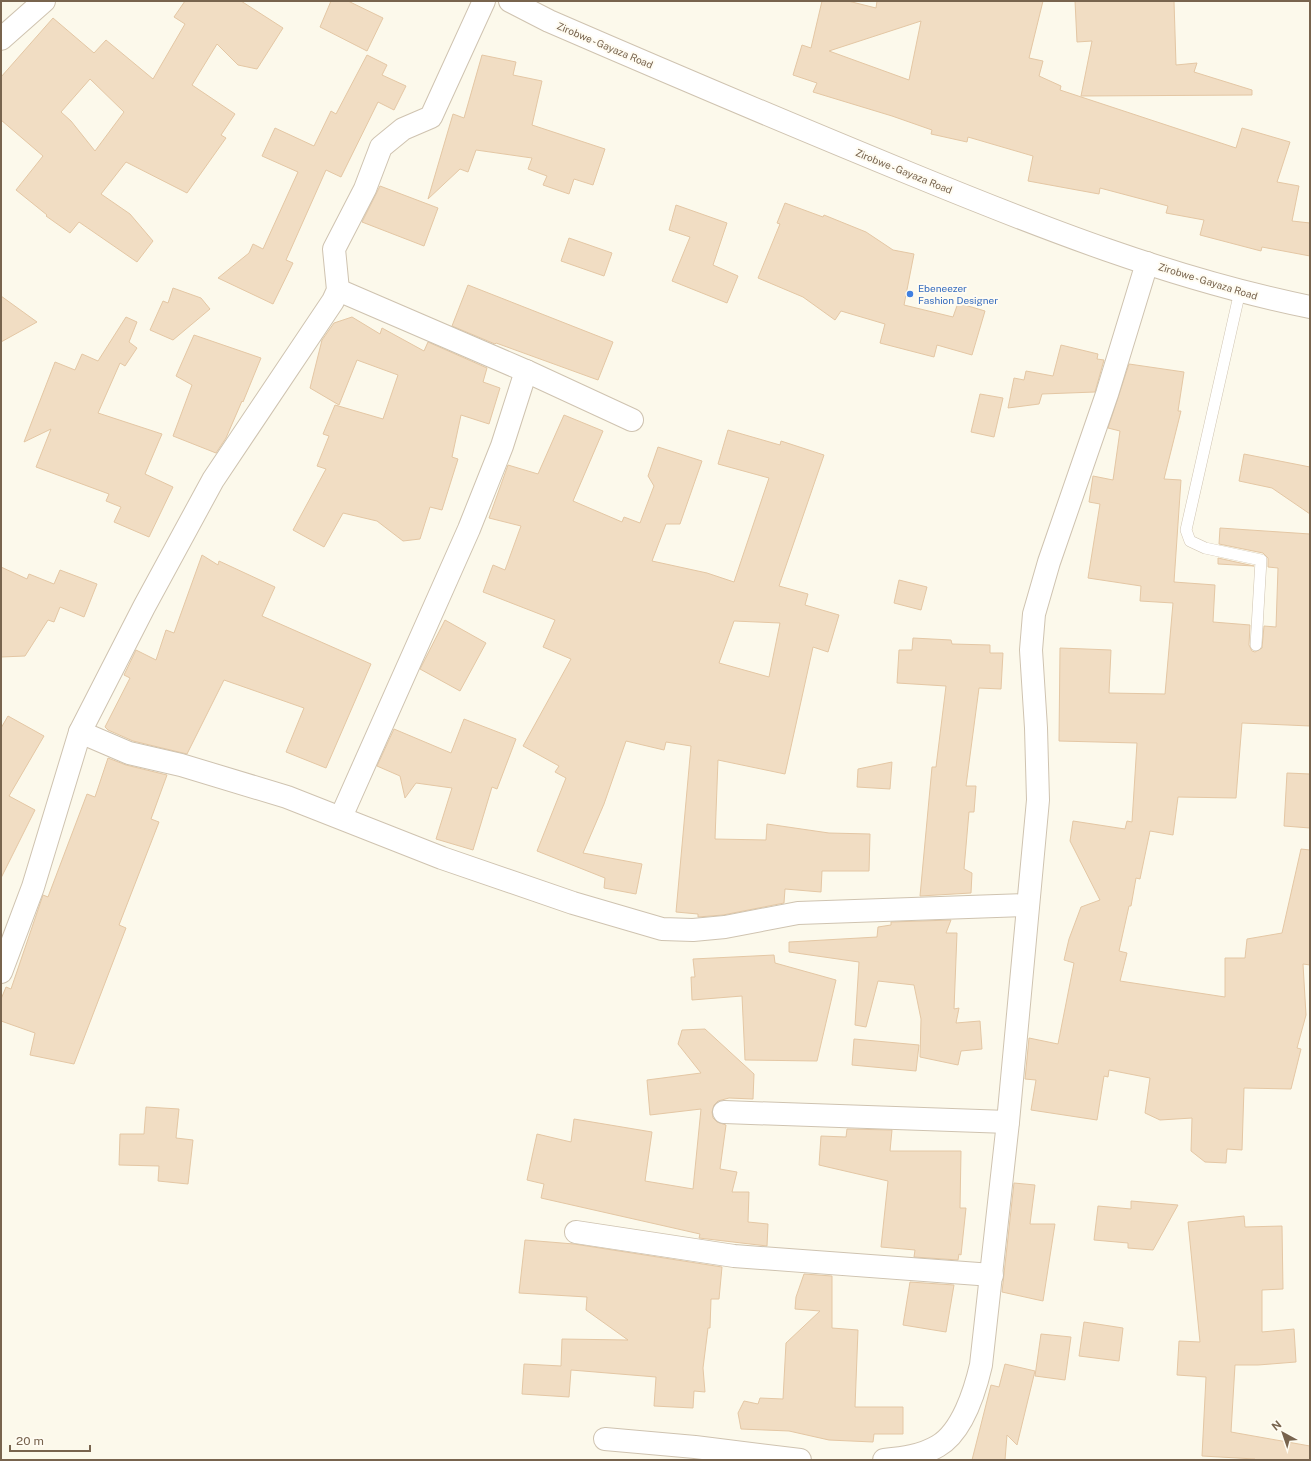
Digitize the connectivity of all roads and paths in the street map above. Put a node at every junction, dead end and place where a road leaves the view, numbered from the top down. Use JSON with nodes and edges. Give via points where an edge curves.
{"nodes":[{"id":1,"x":44,"y":1,"type":"edge"},
{"id":2,"x":484,"y":1,"type":"edge"},
{"id":3,"x":510,"y":1,"type":"edge"},
{"id":4,"x":1,"y":39,"type":"edge"},
{"id":5,"x":1147,"y":263,"type":"junction"},
{"id":6,"x":338,"y":290,"type":"junction"},
{"id":7,"x":1240,"y":291,"type":"junction"},
{"id":8,"x":1310,"y":307,"type":"edge"},
{"id":9,"x":526,"y":371,"type":"junction"},
{"id":10,"x":632,"y":420,"type":"dead end"},
{"id":11,"x":1256,"y":644,"type":"dead end"},
{"id":12,"x":80,"y":732,"type":"junction"},
{"id":13,"x":341,"y":817,"type":"junction"},
{"id":14,"x":1028,"y":905,"type":"junction"},
{"id":15,"x":1,"y":972,"type":"edge"},
{"id":16,"x":724,"y":1112,"type":"dead end"},
{"id":17,"x":1008,"y":1122,"type":"junction"},
{"id":18,"x":576,"y":1232,"type":"dead end"},
{"id":19,"x":992,"y":1275,"type":"junction"},
{"id":20,"x":605,"y":1439,"type":"dead end"},
{"id":21,"x":800,"y":1460,"type":"edge"},
{"id":22,"x":884,"y":1460,"type":"edge"}],
"edges":[{"from":1,"to":4,"type":"street"},
{"from":2,"to":6,"type":"street","via":[[431,117],[403,129],[381,147],[365,189],[334,250]]},
{"from":3,"to":5,"type":"street","name":"Zirobwe - Gayaza Road","via":[[548,21],[816,135],[1030,223]]},
{"from":5,"to":7,"type":"street","name":"Zirobwe - Gayaza Road"},
{"from":5,"to":14,"type":"street","via":[[1107,394],[1049,562],[1034,614],[1031,650],[1038,800]]},
{"from":6,"to":9,"type":"street"},
{"from":6,"to":12,"type":"street","via":[[213,480]]},
{"from":7,"to":8,"type":"street","name":"Zirobwe - Gayaza Road"},
{"from":7,"to":11,"type":"lane","via":[[1186,530],[1190,541],[1205,548],[1261,560]]},
{"from":9,"to":10,"type":"street"},
{"from":9,"to":13,"type":"street","via":[[502,446],[469,529]]},
{"from":12,"to":13,"type":"street","via":[[129,754],[196,770]]},
{"from":12,"to":15,"type":"street","via":[[33,887]]},
{"from":13,"to":14,"type":"street","via":[[442,858],[573,903],[662,928],[693,930],[725,927],[798,913]]},
{"from":14,"to":17,"type":"street"},
{"from":16,"to":17,"type":"street"},
{"from":17,"to":19,"type":"street"},
{"from":18,"to":19,"type":"street","via":[[734,1256]]},
{"from":19,"to":22,"type":"street","via":[[981,1365],[975,1392],[961,1419],[939,1446],[917,1455]]},
{"from":20,"to":21,"type":"street"}]}
